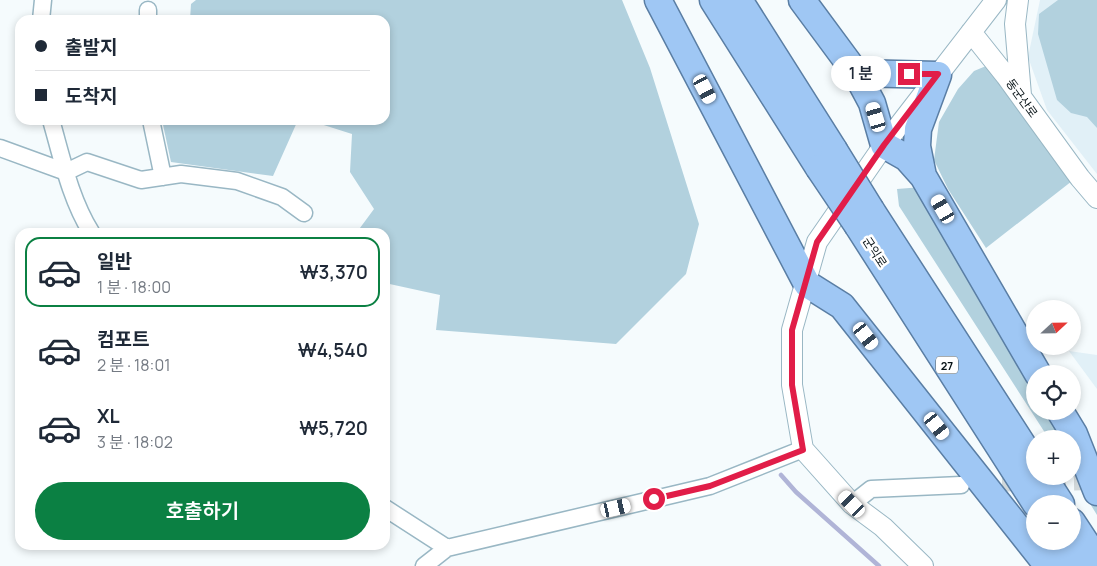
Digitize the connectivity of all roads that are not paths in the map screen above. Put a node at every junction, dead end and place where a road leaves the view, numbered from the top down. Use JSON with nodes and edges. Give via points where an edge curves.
{"nodes":[{"id":1,"x":43,"y":0,"type":"edge"},
{"id":2,"x":658,"y":0,"type":"edge"},
{"id":3,"x":713,"y":0,"type":"edge"},
{"id":4,"x":739,"y":0,"type":"edge"},
{"id":5,"x":802,"y":0,"type":"edge"},
{"id":6,"x":996,"y":0,"type":"edge"},
{"id":7,"x":1018,"y":0,"type":"edge"},
{"id":8,"x":42,"y":15,"type":"edge"},
{"id":9,"x":971,"y":32,"type":"junction"},
{"id":10,"x":856,"y":72,"type":"junction"},
{"id":11,"x":938,"y":74,"type":"junction"},
{"id":12,"x":1022,"y":96,"type":"junction"},
{"id":13,"x":52,"y":125,"type":"edge"},
{"id":14,"x":152,"y":125,"type":"edge"},
{"id":15,"x":884,"y":145,"type":"junction"},
{"id":16,"x":0,"y":148,"type":"edge"},
{"id":17,"x":826,"y":159,"type":"junction"},
{"id":18,"x":66,"y":172,"type":"junction"},
{"id":19,"x":923,"y":176,"type":"junction"},
{"id":20,"x":163,"y":177,"type":"junction"},
{"id":21,"x":1097,"y":198,"type":"edge"},
{"id":22,"x":304,"y":214,"type":"dead end"},
{"id":23,"x":865,"y":218,"type":"junction"},
{"id":24,"x":88,"y":228,"type":"edge"},
{"id":25,"x":806,"y":284,"type":"junction"},
{"id":26,"x":1033,"y":365,"type":"edge"},
{"id":27,"x":1065,"y":420,"type":"edge"},
{"id":28,"x":803,"y":450,"type":"junction"},
{"id":29,"x":1026,"y":451,"type":"edge"},
{"id":30,"x":961,"y":485,"type":"tunnel mouth"},
{"id":31,"x":1097,"y":492,"type":"edge"},
{"id":32,"x":1031,"y":495,"type":"edge"},
{"id":33,"x":852,"y":504,"type":"junction"},
{"id":34,"x":390,"y":511,"type":"edge"},
{"id":35,"x":1081,"y":536,"type":"edge"},
{"id":36,"x":447,"y":548,"type":"junction"},
{"id":37,"x":1066,"y":550,"type":"edge"},
{"id":38,"x":1097,"y":560,"type":"edge"},
{"id":39,"x":424,"y":566,"type":"edge"},
{"id":40,"x":923,"y":566,"type":"edge"},
{"id":41,"x":1048,"y":566,"type":"edge"},
{"id":42,"x":1076,"y":566,"type":"edge"}],
"edges":[{"from":1,"to":8,"type":"street"},
{"from":2,"to":25,"type":"highway"},
{"from":3,"to":17,"type":"highway","name":"군익로","number":"27"},
{"from":4,"to":17,"type":"highway","name":"군익로","number":"27"},
{"from":5,"to":10,"type":"highway"},
{"from":6,"to":9,"type":"street"},
{"from":7,"to":12,"type":"street","via":[[1015,24]]},
{"from":9,"to":11,"type":"street"},
{"from":9,"to":12,"type":"street","name":"동군산로"},
{"from":10,"to":11,"type":"highway"},
{"from":10,"to":15,"type":"highway","via":[[872,104]]},
{"from":11,"to":15,"type":"street"},
{"from":11,"to":19,"type":"highway","via":[[918,129],[917,146]]},
{"from":12,"to":21,"type":"street","name":"동군산로"},
{"from":13,"to":18,"type":"street"},
{"from":14,"to":20,"type":"street"},
{"from":15,"to":19,"type":"highway","via":[[907,158]]},
{"from":15,"to":25,"type":"street","via":[[817,242]]},
{"from":16,"to":18,"type":"street"},
{"from":17,"to":23,"type":"highway","name":"군익로","number":"27","bridge":true},
{"from":18,"to":20,"type":"street","via":[[87,162],[141,180]]},
{"from":18,"to":24,"type":"street","via":[[80,216]]},
{"from":19,"to":26,"type":"highway"},
{"from":20,"to":22,"type":"street","via":[[181,174],[237,181],[282,196]]},
{"from":23,"to":29,"type":"highway","name":"군익로","number":"27"},
{"from":23,"to":32,"type":"highway","name":"군익로","number":"27"},
{"from":25,"to":28,"type":"street","via":[[792,330],[792,385]]},
{"from":25,"to":41,"type":"highway","via":[[842,306]]},
{"from":27,"to":31,"type":"highway"},
{"from":28,"to":33,"type":"street"},
{"from":28,"to":36,"type":"street","via":[[710,486]]},
{"from":30,"to":33,"type":"street","via":[[871,489]]},
{"from":33,"to":40,"type":"street","via":[[884,527]]},
{"from":34,"to":36,"type":"street"},
{"from":35,"to":38,"type":"highway"},
{"from":36,"to":39,"type":"street"},
{"from":37,"to":42,"type":"highway"}]}
